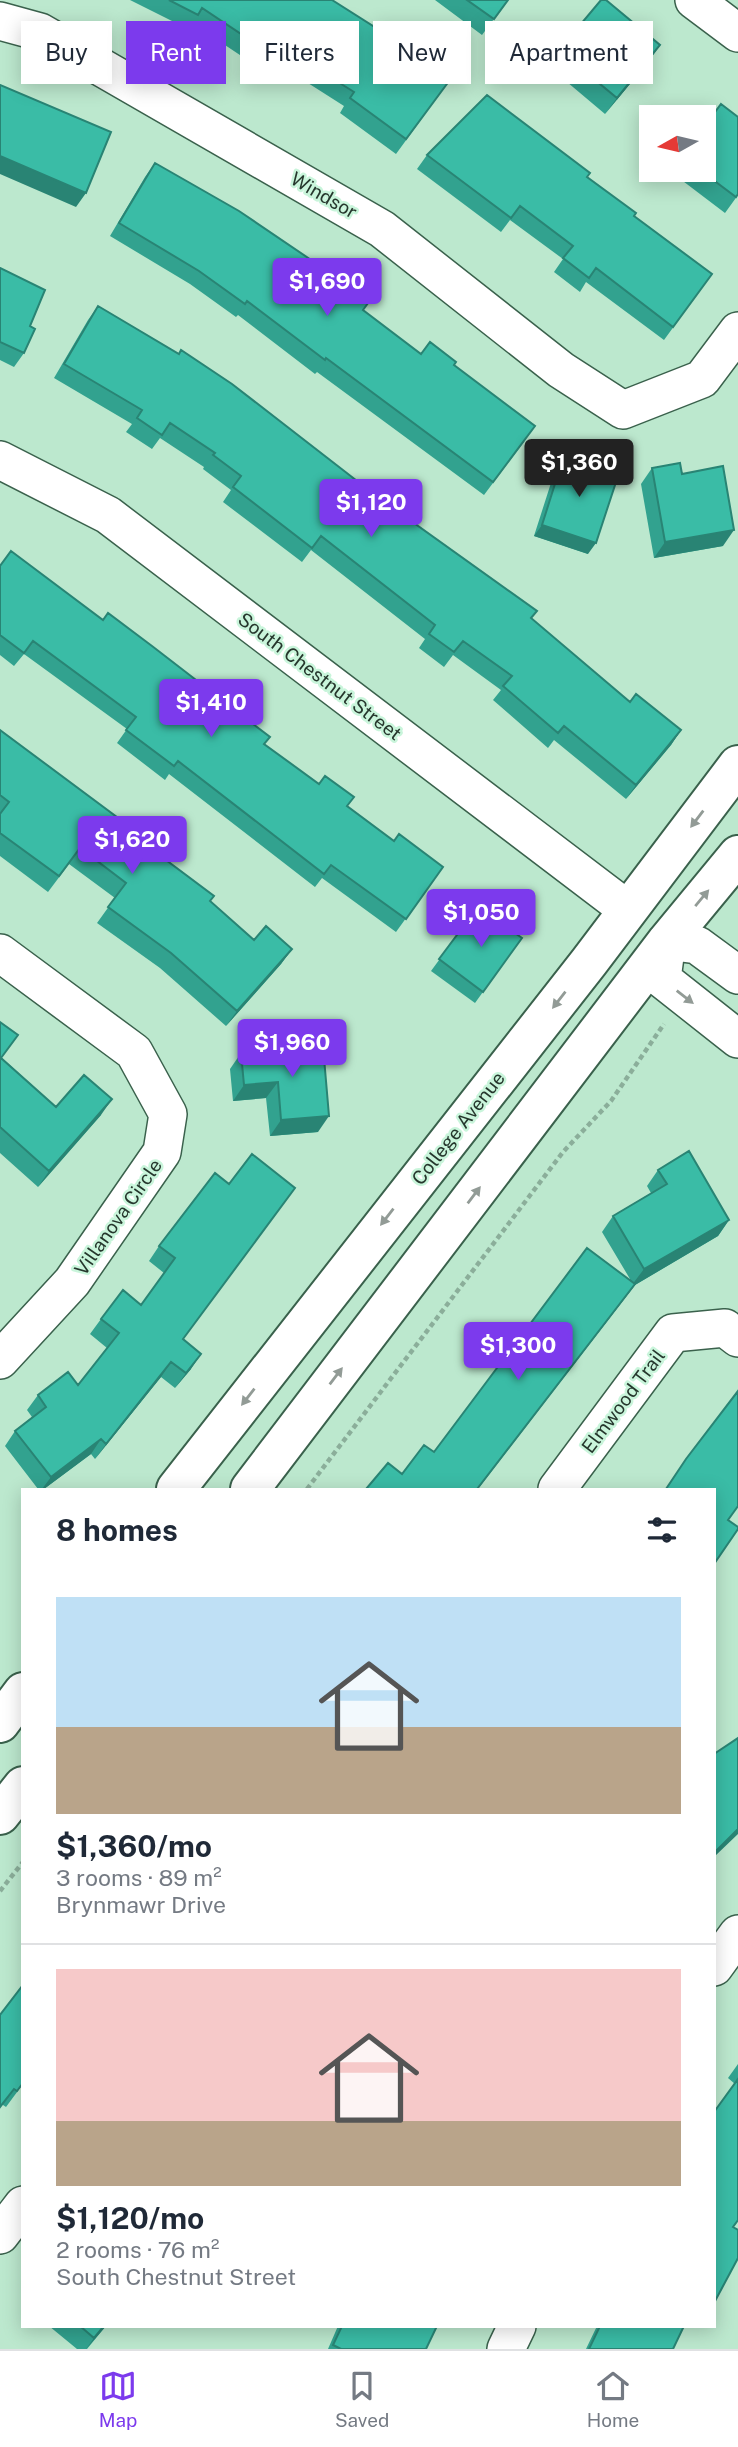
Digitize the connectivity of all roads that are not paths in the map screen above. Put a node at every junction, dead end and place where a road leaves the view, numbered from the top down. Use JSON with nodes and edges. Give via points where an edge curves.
{"nodes":[{"id":1,"x":694,"y":0,"type":"edge"},
{"id":2,"x":0,"y":21,"type":"edge"},
{"id":3,"x":738,"y":33,"type":"edge"},
{"id":4,"x":738,"y":331,"type":"edge"},
{"id":5,"x":0,"y":460,"type":"edge"},
{"id":6,"x":738,"y":765,"type":"edge"},
{"id":7,"x":738,"y":855,"type":"edge"},
{"id":8,"x":628,"y":911,"type":"junction"},
{"id":9,"x":667,"y":941,"type":"junction"},
{"id":10,"x":0,"y":953,"type":"edge"},
{"id":11,"x":738,"y":975,"type":"edge"},
{"id":12,"x":738,"y":1039,"type":"edge"},
{"id":13,"x":738,"y":1338,"type":"edge"},
{"id":14,"x":0,"y":1360,"type":"edge"},
{"id":15,"x":177,"y":1488,"type":"edge"},
{"id":16,"x":251,"y":1488,"type":"edge"},
{"id":17,"x":558,"y":1488,"type":"edge"},
{"id":18,"x":21,"y":1695,"type":"edge"},
{"id":19,"x":0,"y":1723,"type":"edge"},
{"id":20,"x":21,"y":1789,"type":"edge"},
{"id":21,"x":0,"y":1815,"type":"edge"},
{"id":22,"x":738,"y":1934,"type":"edge"},
{"id":23,"x":716,"y":1964,"type":"edge"},
{"id":24,"x":21,"y":2208,"type":"edge"},
{"id":25,"x":0,"y":2235,"type":"edge"},
{"id":26,"x":516,"y":2328,"type":"edge"},
{"id":27,"x":506,"y":2349,"type":"edge"}],
"edges":[{"from":1,"to":3,"type":"street"},
{"from":2,"to":4,"type":"street","name":"Windsor","via":[[40,32],[382,229],[561,370],[623,410],[702,379]]},
{"from":5,"to":8,"type":"street","name":"South Chestnut Street","via":[[108,515]]},
{"from":6,"to":8,"type":"main road","name":"College Avenue","one_way":true},
{"from":9,"to":7,"type":"main road","one_way":true},
{"from":8,"to":9,"type":"main road"},
{"from":8,"to":15,"type":"main road","name":"College Avenue","one_way":true},
{"from":9,"to":11,"type":"street","via":[[697,945]]},
{"from":9,"to":12,"type":"street","one_way":true,"via":[[662,979]]},
{"from":16,"to":9,"type":"main road","one_way":true},
{"from":10,"to":14,"type":"street","name":"Villanova Circle","via":[[134,1052],[168,1114],[162,1152],[155,1163],[72,1282]]},
{"from":13,"to":17,"type":"street","name":"Elmwood Trail","via":[[725,1328],[673,1333]]},
{"from":18,"to":19,"type":"main road"},
{"from":20,"to":21,"type":"main road"},
{"from":22,"to":23,"type":"street"},
{"from":24,"to":25,"type":"street"},
{"from":26,"to":27,"type":"street"}]}
